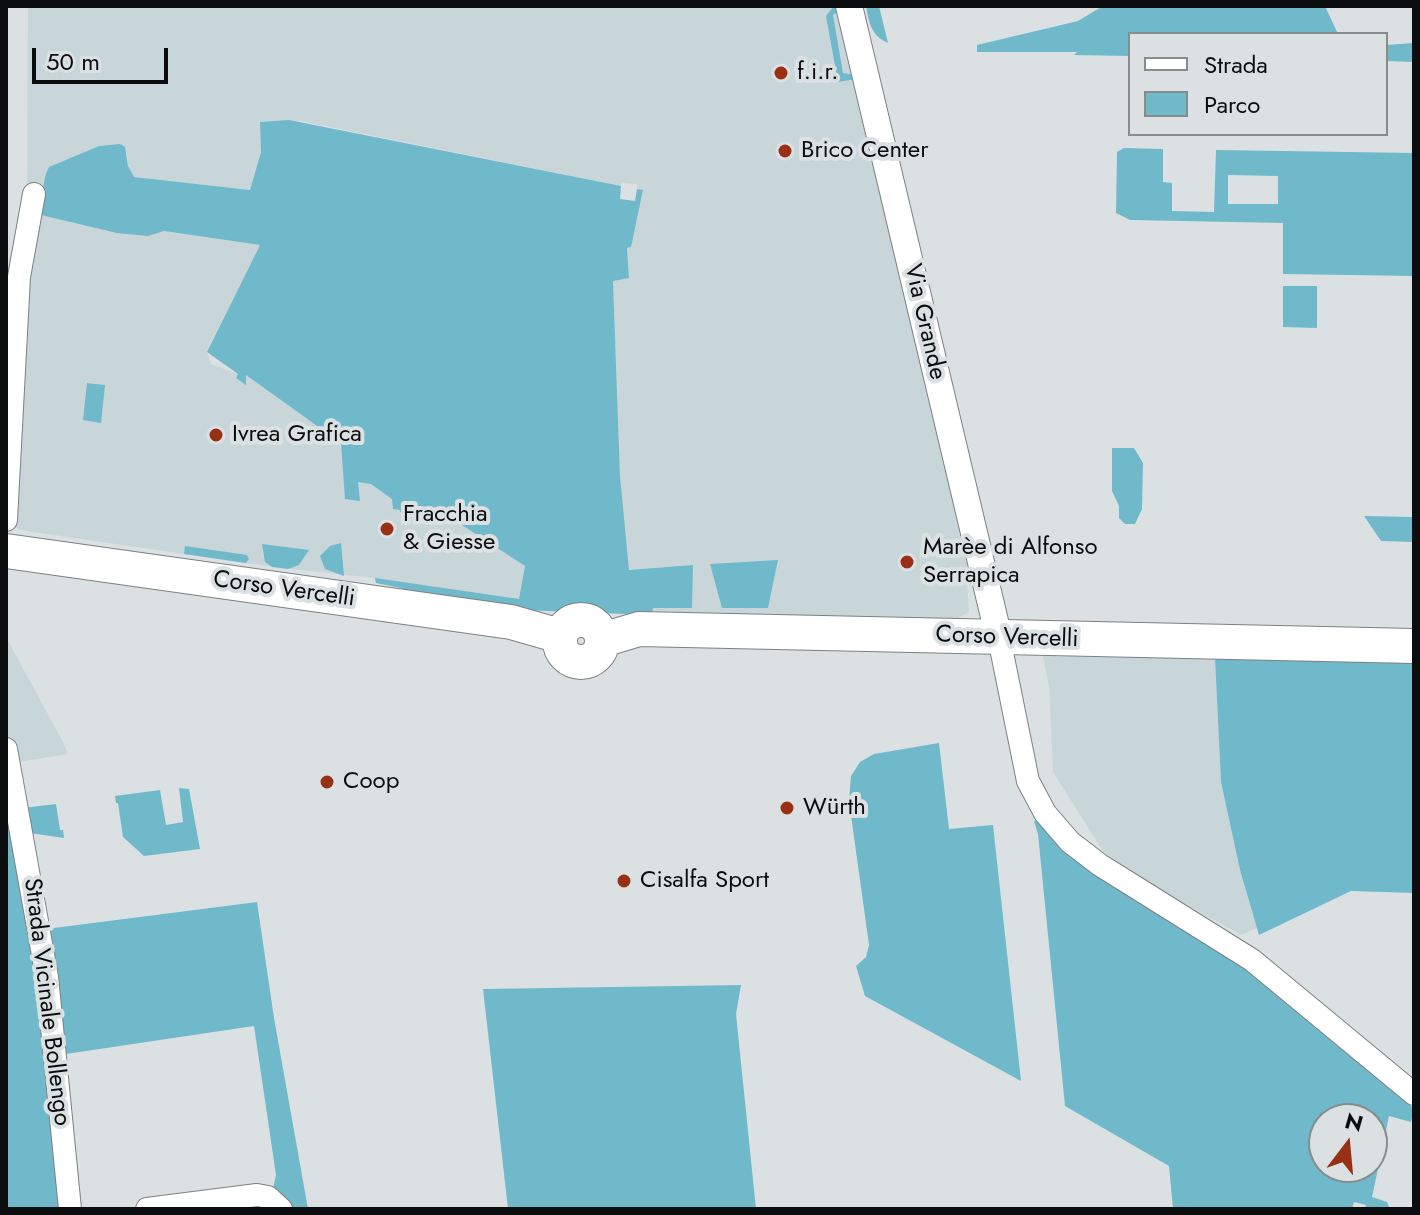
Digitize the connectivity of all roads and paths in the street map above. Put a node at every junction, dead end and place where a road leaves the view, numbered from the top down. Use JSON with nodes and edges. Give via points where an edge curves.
{"nodes":[{"id":1,"x":849,"y":6,"type":"edge"},
{"id":2,"x":34,"y":194,"type":"dead end"},
{"id":3,"x":6,"y":520,"type":"edge"},
{"id":4,"x":6,"y":551,"type":"edge"},
{"id":5,"x":999,"y":638,"type":"junction"},
{"id":6,"x":1414,"y":646,"type":"edge"},
{"id":7,"x":6,"y":749,"type":"edge"},
{"id":8,"x":1414,"y":1094,"type":"edge"},
{"id":9,"x":70,"y":1209,"type":"edge"},
{"id":10,"x":147,"y":1209,"type":"edge"},
{"id":11,"x":281,"y":1209,"type":"edge"}],
"edges":[{"from":1,"to":5,"type":"street","name":"Via Grande"},
{"from":2,"to":3,"type":"street","via":[[18,289]]},
{"from":4,"to":5,"type":"main road","name":"Corso Vercelli","via":[[511,622],[560,636],[567,658],[583,663],[597,655],[602,640],[639,629]]},
{"from":5,"to":6,"type":"main road","name":"Corso Vercelli"},
{"from":5,"to":8,"type":"street","via":[[1028,781],[1045,813],[1070,842],[1252,960]]},
{"from":7,"to":9,"type":"street","name":"Strada Vicinale Bollengo","via":[[47,977]]},
{"from":10,"to":11,"type":"street","via":[[257,1195]]}]}
